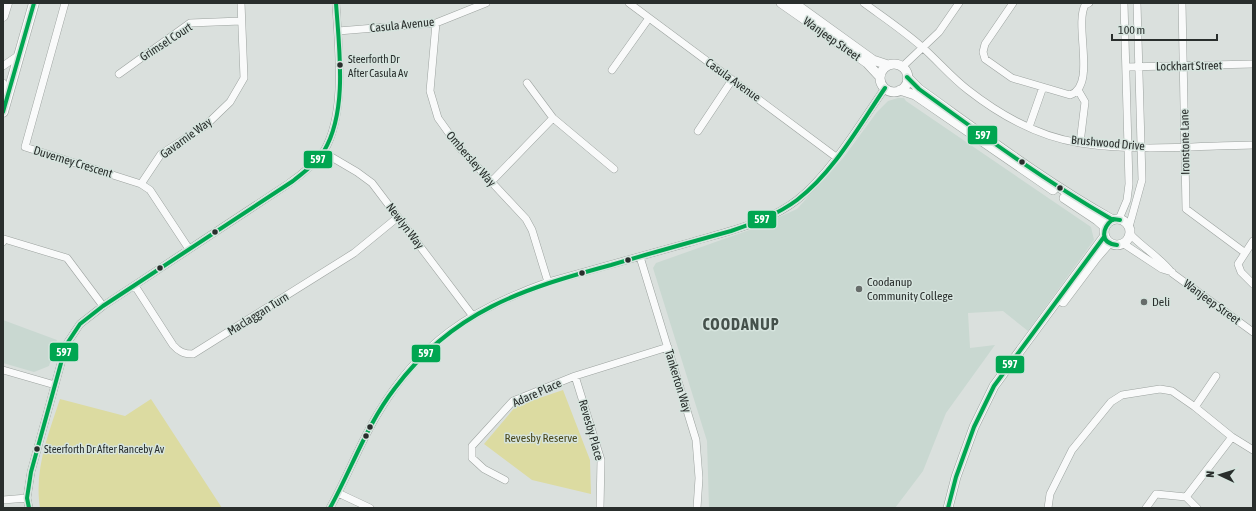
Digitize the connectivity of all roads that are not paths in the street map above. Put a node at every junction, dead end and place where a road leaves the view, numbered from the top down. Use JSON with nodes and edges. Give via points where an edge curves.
{"nodes":[{"id":1,"x":7,"y":3,"type":"edge"},
{"id":2,"x":34,"y":3,"type":"edge"},
{"id":3,"x":65,"y":3,"type":"edge"},
{"id":4,"x":241,"y":3,"type":"edge"},
{"id":5,"x":336,"y":3,"type":"edge"},
{"id":6,"x":486,"y":3,"type":"edge"},
{"id":7,"x":629,"y":3,"type":"edge"},
{"id":8,"x":781,"y":3,"type":"edge"},
{"id":9,"x":794,"y":3,"type":"edge"},
{"id":10,"x":864,"y":3,"type":"edge"},
{"id":11,"x":959,"y":3,"type":"edge"},
{"id":12,"x":1013,"y":3,"type":"edge"},
{"id":13,"x":1089,"y":3,"type":"edge"},
{"id":14,"x":1124,"y":3,"type":"edge"},
{"id":15,"x":1137,"y":3,"type":"edge"},
{"id":16,"x":1182,"y":3,"type":"edge"},
{"id":17,"x":3,"y":16,"type":"edge"},
{"id":18,"x":649,"y":18,"type":"junction"},
{"id":19,"x":241,"y":21,"type":"junction"},
{"id":20,"x":436,"y":23,"type":"junction"},
{"id":21,"x":338,"y":31,"type":"junction"},
{"id":22,"x":922,"y":47,"type":"junction"},
{"id":23,"x":20,"y":55,"type":"junction"},
{"id":24,"x":1253,"y":64,"type":"edge"},
{"id":25,"x":888,"y":65,"type":"junction"},
{"id":26,"x":3,"y":66,"type":"edge"},
{"id":27,"x":1184,"y":66,"type":"junction"},
{"id":28,"x":902,"y":67,"type":"junction"},
{"id":29,"x":1126,"y":67,"type":"junction"},
{"id":30,"x":1139,"y":67,"type":"junction"},
{"id":31,"x":612,"y":70,"type":"dead end"},
{"id":32,"x":119,"y":74,"type":"dead end"},
{"id":33,"x":880,"y":77,"type":"junction"},
{"id":34,"x":907,"y":77,"type":"junction"},
{"id":35,"x":732,"y":80,"type":"junction"},
{"id":36,"x":527,"y":83,"type":"dead end"},
{"id":37,"x":3,"y":84,"type":"edge"},
{"id":38,"x":1043,"y":87,"type":"junction"},
{"id":39,"x":885,"y":88,"type":"junction"},
{"id":40,"x":900,"y":90,"type":"junction"},
{"id":41,"x":1078,"y":90,"type":"junction"},
{"id":42,"x":8,"y":94,"type":"junction"},
{"id":43,"x":3,"y":112,"type":"edge"},
{"id":44,"x":553,"y":118,"type":"junction"},
{"id":45,"x":1029,"y":127,"type":"junction"},
{"id":46,"x":698,"y":131,"type":"dead end"},
{"id":47,"x":1080,"y":143,"type":"junction"},
{"id":48,"x":1253,"y":145,"type":"edge"},
{"id":49,"x":1128,"y":146,"type":"junction"},
{"id":50,"x":1185,"y":146,"type":"junction"},
{"id":51,"x":1142,"y":147,"type":"junction"},
{"id":52,"x":323,"y":152,"type":"junction"},
{"id":53,"x":836,"y":157,"type":"junction"},
{"id":54,"x":614,"y":169,"type":"dead end"},
{"id":55,"x":491,"y":182,"type":"junction"},
{"id":56,"x":141,"y":184,"type":"junction"},
{"id":57,"x":398,"y":217,"type":"junction"},
{"id":58,"x":1116,"y":220,"type":"junction"},
{"id":59,"x":1130,"y":230,"type":"junction"},
{"id":60,"x":1106,"y":236,"type":"junction"},
{"id":61,"x":1253,"y":240,"type":"edge"},
{"id":62,"x":3,"y":242,"type":"edge"},
{"id":63,"x":1124,"y":244,"type":"junction"},
{"id":64,"x":189,"y":249,"type":"junction"},
{"id":65,"x":1244,"y":252,"type":"junction"},
{"id":66,"x":640,"y":257,"type":"junction"},
{"id":67,"x":1172,"y":272,"type":"junction"},
{"id":68,"x":548,"y":282,"type":"junction"},
{"id":69,"x":1252,"y":282,"type":"edge"},
{"id":70,"x":135,"y":286,"type":"junction"},
{"id":71,"x":103,"y":306,"type":"junction"},
{"id":72,"x":472,"y":315,"type":"junction"},
{"id":73,"x":1253,"y":332,"type":"edge"},
{"id":74,"x":668,"y":347,"type":"junction"},
{"id":75,"x":3,"y":370,"type":"edge"},
{"id":76,"x":575,"y":376,"type":"junction"},
{"id":77,"x":1216,"y":376,"type":"dead end"},
{"id":78,"x":55,"y":385,"type":"junction"},
{"id":79,"x":1195,"y":407,"type":"junction"},
{"id":80,"x":1232,"y":437,"type":"junction"},
{"id":81,"x":1253,"y":450,"type":"edge"},
{"id":82,"x":505,"y":480,"type":"dead end"},
{"id":83,"x":338,"y":493,"type":"junction"},
{"id":84,"x":1186,"y":497,"type":"junction"},
{"id":85,"x":27,"y":498,"type":"junction"},
{"id":86,"x":3,"y":500,"type":"edge"},
{"id":87,"x":28,"y":508,"type":"edge"},
{"id":88,"x":330,"y":508,"type":"edge"},
{"id":89,"x":370,"y":508,"type":"edge"},
{"id":90,"x":600,"y":508,"type":"edge"},
{"id":91,"x":697,"y":508,"type":"edge"},
{"id":92,"x":948,"y":508,"type":"edge"},
{"id":93,"x":953,"y":508,"type":"edge"},
{"id":94,"x":1048,"y":508,"type":"edge"},
{"id":95,"x":1146,"y":508,"type":"edge"},
{"id":96,"x":1197,"y":508,"type":"edge"}],
"edges":[{"from":1,"to":17,"type":"main road"},
{"from":2,"to":23,"type":"main road"},
{"from":3,"to":56,"type":"street","name":"Duverney Crescent","via":[[25,147]]},
{"from":4,"to":19,"type":"street","name":"Gavarnie Way"},
{"from":5,"to":21,"type":"street"},
{"from":6,"to":20,"type":"street","name":"Casula Avenue"},
{"from":7,"to":18,"type":"street","name":"Casula Avenue"},
{"from":8,"to":33,"type":"main road","name":"Wanjeep Street","via":[[867,63]]},
{"from":9,"to":25,"type":"main road","name":"Wanjeep Street","via":[[873,60]]},
{"from":10,"to":22,"type":"street","name":"Brushwood Drive"},
{"from":11,"to":22,"type":"street","via":[[948,21]]},
{"from":12,"to":38,"type":"street","via":[[984,44],[983,56],[1012,78]]},
{"from":13,"to":41,"type":"street","via":[[1083,10],[1083,78]]},
{"from":14,"to":29,"type":"street"},
{"from":15,"to":30,"type":"street"},
{"from":16,"to":27,"type":"street","name":"Ironstone Lane"},
{"from":18,"to":31,"type":"street"},
{"from":18,"to":35,"type":"street","name":"Casula Avenue"},
{"from":19,"to":32,"type":"street","name":"Grimsel Court","via":[[190,23]]},
{"from":19,"to":56,"type":"street","name":"Gavarnie Way","via":[[244,78],[230,102],[205,126],[161,154]]},
{"from":20,"to":21,"type":"street","name":"Casula Avenue"},
{"from":20,"to":55,"type":"street","name":"Ombersley Way","via":[[430,91],[438,118],[458,146]]},
{"from":21,"to":52,"type":"street","via":[[338,93],[329,142]]},
{"from":22,"to":28,"type":"street"},
{"from":22,"to":45,"type":"street","name":"Brushwood Drive","via":[[969,91],[995,109]]},
{"from":23,"to":26,"type":"street"},
{"from":23,"to":42,"type":"main road"},
{"from":24,"to":27,"type":"street","name":"Lockhart Street"},
{"from":25,"to":28,"type":"main road"},
{"from":25,"to":33,"type":"main road","via":[[882,70]]},
{"from":27,"to":30,"type":"street","name":"Lockhart Street"},
{"from":27,"to":50,"type":"street","name":"Ironstone Lane"},
{"from":28,"to":34,"type":"main road"},
{"from":29,"to":30,"type":"street","name":"Lockhart Street"},
{"from":29,"to":49,"type":"street"},
{"from":30,"to":51,"type":"street"},
{"from":33,"to":39,"type":"main road"},
{"from":34,"to":40,"type":"main road","via":[[906,84]]},
{"from":34,"to":58,"type":"main road","via":[[919,89],[1066,192]]},
{"from":35,"to":46,"type":"street"},
{"from":35,"to":53,"type":"street","name":"Casula Avenue"},
{"from":36,"to":44,"type":"street"},
{"from":37,"to":42,"type":"street"},
{"from":38,"to":41,"type":"street","via":[[1070,95]]},
{"from":38,"to":45,"type":"street"},
{"from":39,"to":40,"type":"main road","via":[[892,92]]},
{"from":39,"to":53,"type":"street"},
{"from":40,"to":60,"type":"main road","via":[[915,95],[1097,220]]},
{"from":41,"to":47,"type":"street","via":[[1084,102]]},
{"from":42,"to":43,"type":"main road"},
{"from":44,"to":54,"type":"street"},
{"from":44,"to":55,"type":"street"},
{"from":45,"to":47,"type":"street","name":"Brushwood Drive"},
{"from":47,"to":49,"type":"street","name":"Brushwood Drive"},
{"from":48,"to":50,"type":"street","name":"Brushwood Drive"},
{"from":49,"to":51,"type":"street","name":"Brushwood Drive"},
{"from":49,"to":58,"type":"street","via":[[1127,200]]},
{"from":50,"to":51,"type":"street","name":"Brushwood Drive"},
{"from":50,"to":65,"type":"street","name":"Ironstone Lane","via":[[1186,209]]},
{"from":51,"to":59,"type":"street","via":[[1142,180]]},
{"from":52,"to":57,"type":"street","name":"Newlyn Way","via":[[372,183]]},
{"from":52,"to":64,"type":"street","via":[[295,179]]},
{"from":53,"to":66,"type":"street","via":[[814,183],[784,209],[747,226]]},
{"from":55,"to":68,"type":"street","name":"Ombersley Way","via":[[526,219],[532,230]]},
{"from":56,"to":64,"type":"street","name":"Duverney Crescent","via":[[150,190]]},
{"from":57,"to":70,"type":"street","name":"Maclaggan Turn","via":[[354,253],[193,354],[178,351]]},
{"from":57,"to":72,"type":"street","name":"Newlyn Way"},
{"from":58,"to":59,"type":"main road","via":[[1123,221]]},
{"from":58,"to":60,"type":"main road"},
{"from":59,"to":63,"type":"main road"},
{"from":59,"to":67,"type":"street","name":"Wanjeep Street","via":[[1140,245],[1167,265]]},
{"from":60,"to":63,"type":"main road","via":[[1116,246]]},
{"from":60,"to":92,"type":"main road","via":[[994,386],[971,434]]},
{"from":60,"to":93,"type":"main road","via":[[1092,263],[995,396],[975,435]]},
{"from":61,"to":65,"type":"street"},
{"from":62,"to":71,"type":"street","via":[[4,239],[67,258]]},
{"from":63,"to":67,"type":"street","name":"Wanjeep Street","via":[[1162,270]]},
{"from":64,"to":70,"type":"street"},
{"from":65,"to":69,"type":"street","via":[[1238,268]]},
{"from":66,"to":68,"type":"street"},
{"from":66,"to":74,"type":"street","name":"Tankerton Way"},
{"from":67,"to":73,"type":"street","name":"Wanjeep Street"},
{"from":68,"to":72,"type":"street"},
{"from":70,"to":71,"type":"street"},
{"from":71,"to":78,"type":"street","via":[[83,321],[72,334],[66,345]]},
{"from":72,"to":83,"type":"street","via":[[425,352],[391,393],[369,429]]},
{"from":74,"to":76,"type":"street","name":"Adare Place"},
{"from":74,"to":91,"type":"street","name":"Tankerton Way","via":[[696,440],[699,478]]},
{"from":75,"to":78,"type":"street"},
{"from":76,"to":82,"type":"street","name":"Adare Place","via":[[513,401],[472,446],[472,458],[484,469]]},
{"from":76,"to":90,"type":"street","name":"Revesby Place","via":[[601,460]]},
{"from":77,"to":79,"type":"street"},
{"from":78,"to":85,"type":"street","via":[[31,472]]},
{"from":79,"to":80,"type":"street"},
{"from":79,"to":94,"type":"street","via":[[1172,391],[1160,389],[1122,395],[1111,402],[1072,450],[1050,494]]},
{"from":80,"to":81,"type":"street"},
{"from":80,"to":84,"type":"street"},
{"from":83,"to":88,"type":"street"},
{"from":83,"to":89,"type":"street"},
{"from":84,"to":95,"type":"street","via":[[1156,494]]},
{"from":84,"to":96,"type":"street"},
{"from":85,"to":86,"type":"street"},
{"from":85,"to":87,"type":"street"}]}
